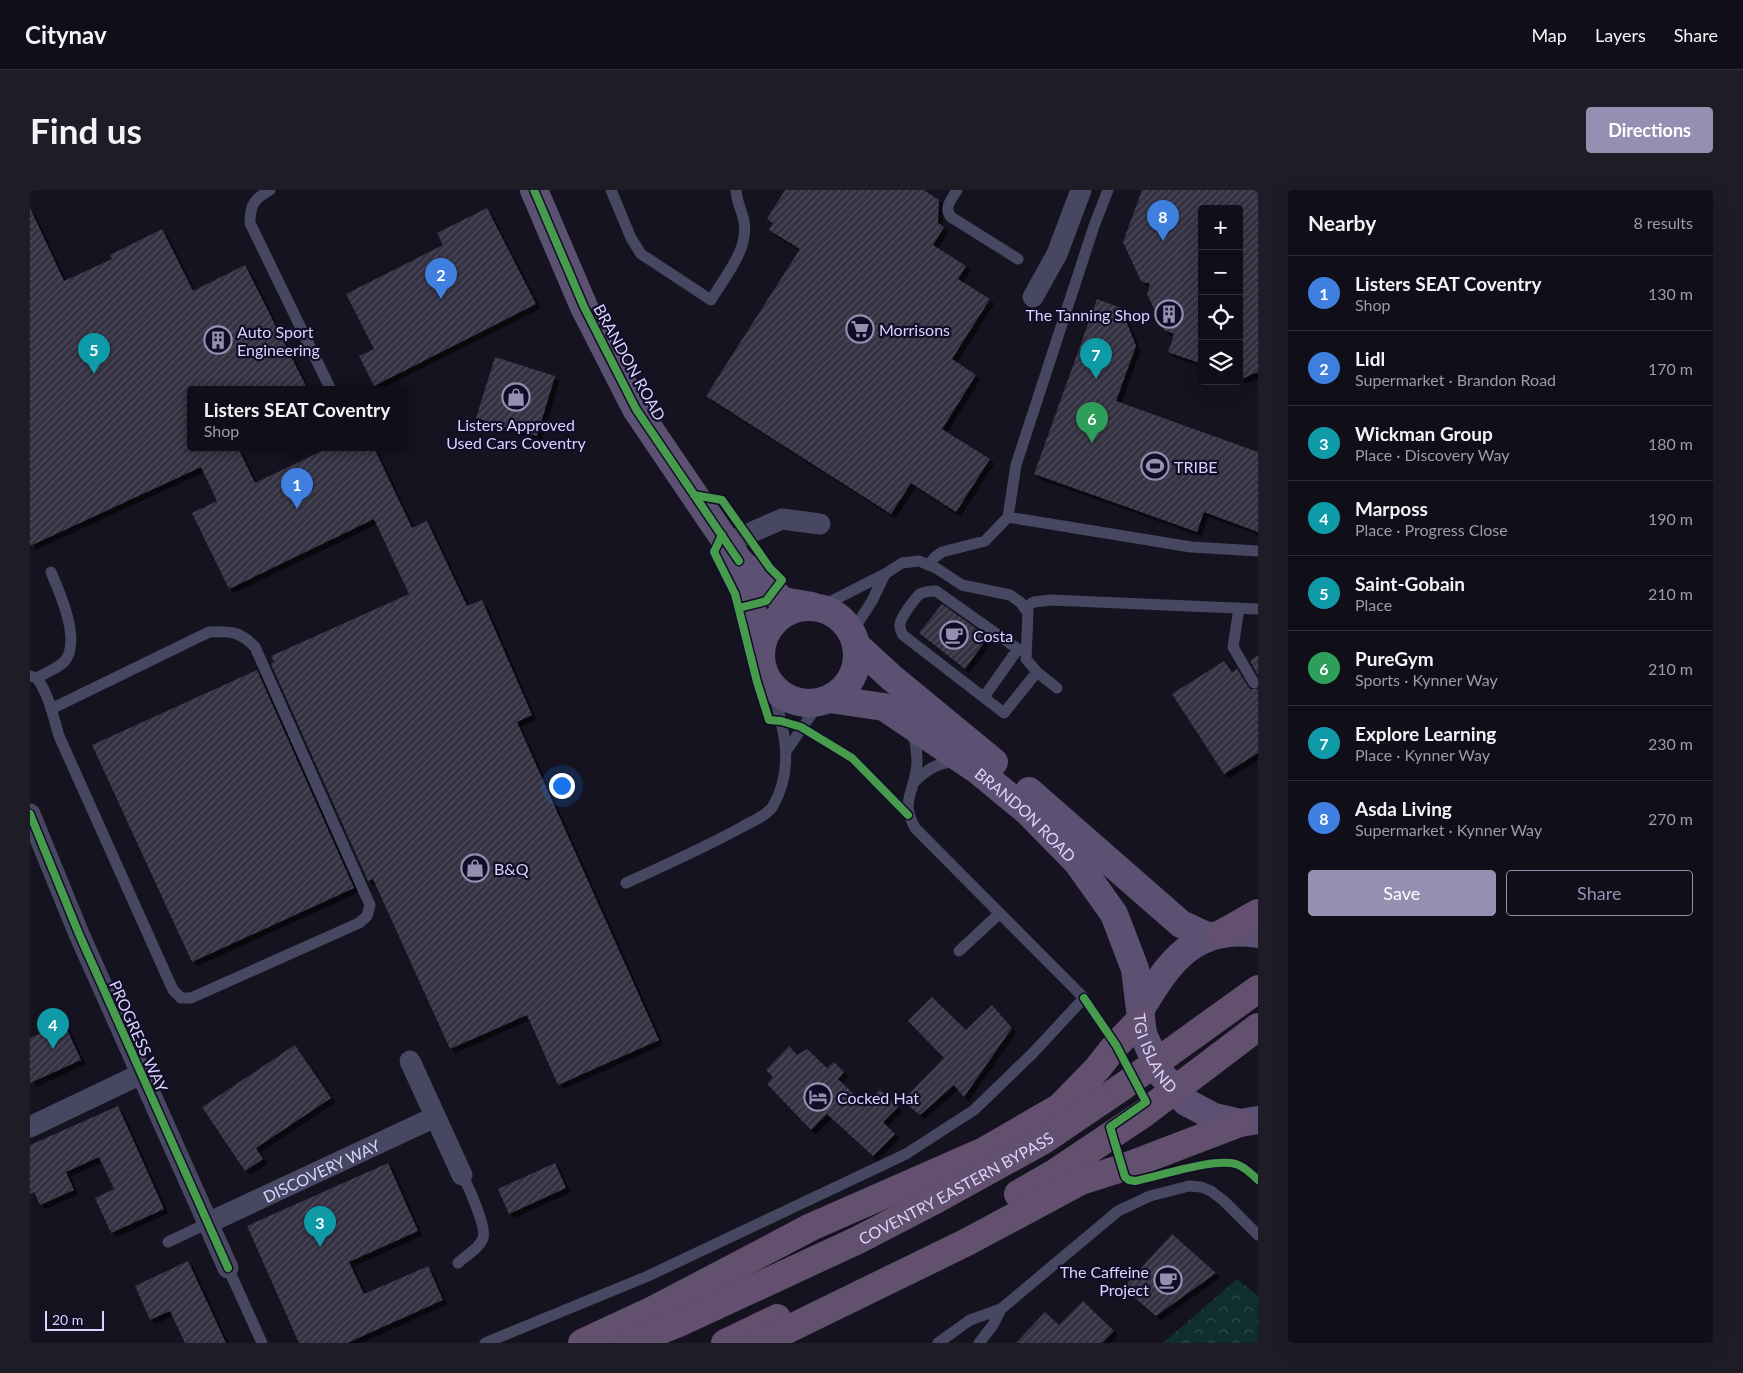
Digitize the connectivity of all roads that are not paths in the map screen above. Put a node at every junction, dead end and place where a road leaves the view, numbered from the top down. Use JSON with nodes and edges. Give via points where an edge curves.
{"nodes":[{"id":1,"x":270,"y":190,"type":"edge"},
{"id":2,"x":534,"y":190,"type":"edge"},
{"id":3,"x":611,"y":190,"type":"edge"},
{"id":4,"x":736,"y":190,"type":"edge"},
{"id":5,"x":957,"y":190,"type":"edge"},
{"id":6,"x":1081,"y":190,"type":"edge"},
{"id":7,"x":1108,"y":190,"type":"edge"},
{"id":8,"x":1018,"y":259,"type":"dead end"},
{"id":9,"x":1033,"y":297,"type":"dead end"},
{"id":10,"x":329,"y":386,"type":"edge"},
{"id":11,"x":1008,"y":517,"type":"junction"},
{"id":12,"x":820,"y":524,"type":"dead end"},
{"id":13,"x":1258,"y":551,"type":"edge"},
{"id":14,"x":733,"y":552,"type":"junction"},
{"id":15,"x":928,"y":565,"type":"junction"},
{"id":16,"x":51,"y":572,"type":"dead end"},
{"id":17,"x":885,"y":574,"type":"junction"},
{"id":18,"x":816,"y":607,"type":"junction"},
{"id":19,"x":1024,"y":608,"type":"junction"},
{"id":20,"x":1239,"y":608,"type":"junction"},
{"id":21,"x":1258,"y":609,"type":"edge"},
{"id":22,"x":854,"y":638,"type":"junction"},
{"id":23,"x":1022,"y":650,"type":"junction"},
{"id":24,"x":760,"y":653,"type":"junction"},
{"id":25,"x":1036,"y":672,"type":"junction"},
{"id":26,"x":34,"y":677,"type":"edge"},
{"id":27,"x":1254,"y":683,"type":"dead end"},
{"id":28,"x":771,"y":685,"type":"junction"},
{"id":29,"x":1057,"y":688,"type":"dead end"},
{"id":30,"x":984,"y":696,"type":"junction"},
{"id":31,"x":824,"y":700,"type":"junction"},
{"id":32,"x":51,"y":709,"type":"junction"},
{"id":33,"x":913,"y":726,"type":"junction"},
{"id":34,"x":787,"y":750,"type":"junction"},
{"id":35,"x":967,"y":763,"type":"junction"},
{"id":36,"x":912,"y":784,"type":"junction"},
{"id":37,"x":32,"y":825,"type":"edge"},
{"id":38,"x":626,"y":883,"type":"dead end"},
{"id":39,"x":1000,"y":913,"type":"junction"},
{"id":40,"x":1258,"y":913,"type":"edge"},
{"id":41,"x":1258,"y":934,"type":"edge"},
{"id":42,"x":1215,"y":936,"type":"junction"},
{"id":43,"x":959,"y":951,"type":"dead end"},
{"id":44,"x":1258,"y":989,"type":"edge"},
{"id":45,"x":1141,"y":1014,"type":"junction"},
{"id":46,"x":1258,"y":1027,"type":"edge"},
{"id":47,"x":410,"y":1061,"type":"dead end"},
{"id":48,"x":142,"y":1074,"type":"junction"},
{"id":49,"x":434,"y":1117,"type":"junction"},
{"id":50,"x":1250,"y":1124,"type":"edge"},
{"id":51,"x":30,"y":1126,"type":"edge"},
{"id":52,"x":462,"y":1175,"type":"joint"},
{"id":53,"x":208,"y":1223,"type":"junction"},
{"id":54,"x":1258,"y":1235,"type":"edge"},
{"id":55,"x":168,"y":1242,"type":"dead end"},
{"id":56,"x":458,"y":1262,"type":"dead end"},
{"id":57,"x":228,"y":1268,"type":"joint"},
{"id":58,"x":1001,"y":1309,"type":"junction"},
{"id":59,"x":262,"y":1343,"type":"edge"},
{"id":60,"x":485,"y":1343,"type":"edge"},
{"id":61,"x":582,"y":1343,"type":"edge"},
{"id":62,"x":630,"y":1343,"type":"edge"},
{"id":63,"x":725,"y":1343,"type":"edge"},
{"id":64,"x":760,"y":1343,"type":"edge"},
{"id":65,"x":938,"y":1343,"type":"edge"},
{"id":66,"x":979,"y":1343,"type":"edge"}],
"edges":[{"from":1,"to":10,"type":"lane","via":[[255,200],[250,210],[250,223]]},
{"from":2,"to":14,"type":"main road","name":"BRANDON ROAD","via":[[584,307],[636,409]]},
{"from":3,"to":4,"type":"lane","via":[[631,238],[642,254],[711,300],[741,250],[745,237]]},
{"from":5,"to":8,"type":"lane","via":[[947,208],[948,214]]},
{"from":6,"to":9,"type":"street","via":[[1056,254]]},
{"from":7,"to":11,"type":"lane","via":[[1016,465]]},
{"from":11,"to":13,"type":"lane","via":[[1191,547]]},
{"from":11,"to":15,"type":"lane","via":[[985,542],[942,552]]},
{"from":12,"to":14,"type":"street","via":[[782,519]]},
{"from":14,"to":18,"type":"main road","name":"BRANDON ROAD","via":[[784,601]]},
{"from":14,"to":24,"type":"main road","name":"BRANDON ROAD","via":[[754,615]]},
{"from":15,"to":17,"type":"lane","via":[[919,560],[902,563]]},
{"from":15,"to":19,"type":"lane","via":[[962,585],[1010,595]]},
{"from":16,"to":26,"type":"lane","via":[[68,614],[71,650],[64,662]]},
{"from":17,"to":18,"type":"lane"},
{"from":17,"to":22,"type":"lane"},
{"from":18,"to":22,"type":"main road","via":[[838,616]]},
{"from":18,"to":24,"type":"main road","via":[[793,609],[776,618],[765,633]]},
{"from":19,"to":20,"type":"lane","via":[[1034,602],[1052,600]]},
{"from":19,"to":23,"type":"lane","via":[[1028,612],[1028,621]]},
{"from":20,"to":21,"type":"lane"},
{"from":20,"to":27,"type":"lane","via":[[1232,647]]},
{"from":22,"to":31,"type":"main road","via":[[857,659],[853,674],[843,689]]},
{"from":22,"to":42,"type":"main road","name":"BRANDON ROAD","via":[[892,678],[1062,818],[1181,924]]},
{"from":23,"to":25,"type":"lane"},
{"from":23,"to":30,"type":"lane"},
{"from":23,"to":30,"type":"lane","via":[[936,591],[919,595],[902,618],[900,630],[903,635]]},
{"from":24,"to":28,"type":"main road","via":[[764,673]]},
{"from":25,"to":29,"type":"lane"},
{"from":25,"to":30,"type":"lane","via":[[1004,712]]},
{"from":26,"to":32,"type":"lane","via":[[46,690]]},
{"from":28,"to":31,"type":"main road","via":[[788,699],[800,702]]},
{"from":28,"to":34,"type":"lane"},
{"from":31,"to":33,"type":"main road","name":"BRANDON ROAD","via":[[884,708]]},
{"from":31,"to":34,"type":"lane"},
{"from":32,"to":32,"type":"lane","via":[[59,736],[173,990],[181,998],[192,998],[359,923],[368,916],[370,905],[255,647],[245,637],[229,631],[209,632]]},
{"from":33,"to":35,"type":"main road","name":"BRANDON ROAD"},
{"from":33,"to":36,"type":"lane","via":[[917,755]]},
{"from":34,"to":38,"type":"lane","via":[[785,772],[772,808],[724,837]]},
{"from":35,"to":36,"type":"lane","via":[[937,765]]},
{"from":35,"to":45,"type":"main road","name":"BRANDON ROAD","via":[[1028,812],[1077,862],[1114,914],[1135,969]]},
{"from":36,"to":39,"type":"lane","via":[[908,815],[915,828]]},
{"from":37,"to":48,"type":"street","name":"PROGRESS WAY"},
{"from":39,"to":43,"type":"lane"},
{"from":39,"to":60,"type":"lane","via":[[1084,998],[974,1110],[897,1158],[648,1276]]},
{"from":40,"to":42,"type":"highway"},
{"from":41,"to":42,"type":"main road","name":"TGI ISLAND","via":[[1244,932]]},
{"from":42,"to":45,"type":"main road","name":"TGI ISLAND","via":[[1191,946],[1175,959],[1158,979]]},
{"from":44,"to":62,"type":"highway","name":"COVENTRY EASTERN BYPASS","bridge":true,"via":[[1044,1140],[867,1236]]},
{"from":45,"to":50,"type":"main road","name":"TGI ISLAND","via":[[1143,1034],[1160,1074],[1186,1102],[1214,1117]]},
{"from":45,"to":61,"type":"highway","via":[[1097,1069],[1060,1107],[984,1150],[811,1227],[653,1310]]},
{"from":46,"to":63,"type":"highway","name":"COVENTRY EASTERN BYPASS","bridge":true,"via":[[1143,1114],[1056,1172],[952,1230]]},
{"from":47,"to":49,"type":"street"},
{"from":48,"to":51,"type":"street"},
{"from":48,"to":53,"type":"street","name":"PROGRESS WAY"},
{"from":49,"to":52,"type":"street"},
{"from":49,"to":53,"type":"street","name":"DISCOVERY WAY"},
{"from":50,"to":64,"type":"highway","via":[[1081,1181],[967,1242]]},
{"from":52,"to":56,"type":"lane","via":[[484,1232],[478,1246]]},
{"from":53,"to":55,"type":"lane"},
{"from":53,"to":57,"type":"street","name":"PROGRESS WAY"},
{"from":54,"to":58,"type":"lane","via":[[1211,1191],[1188,1186],[1168,1190],[1118,1211]]},
{"from":57,"to":59,"type":"lane"},
{"from":58,"to":65,"type":"lane","via":[[970,1320]]},
{"from":58,"to":66,"type":"lane","via":[[993,1326]]}]}
